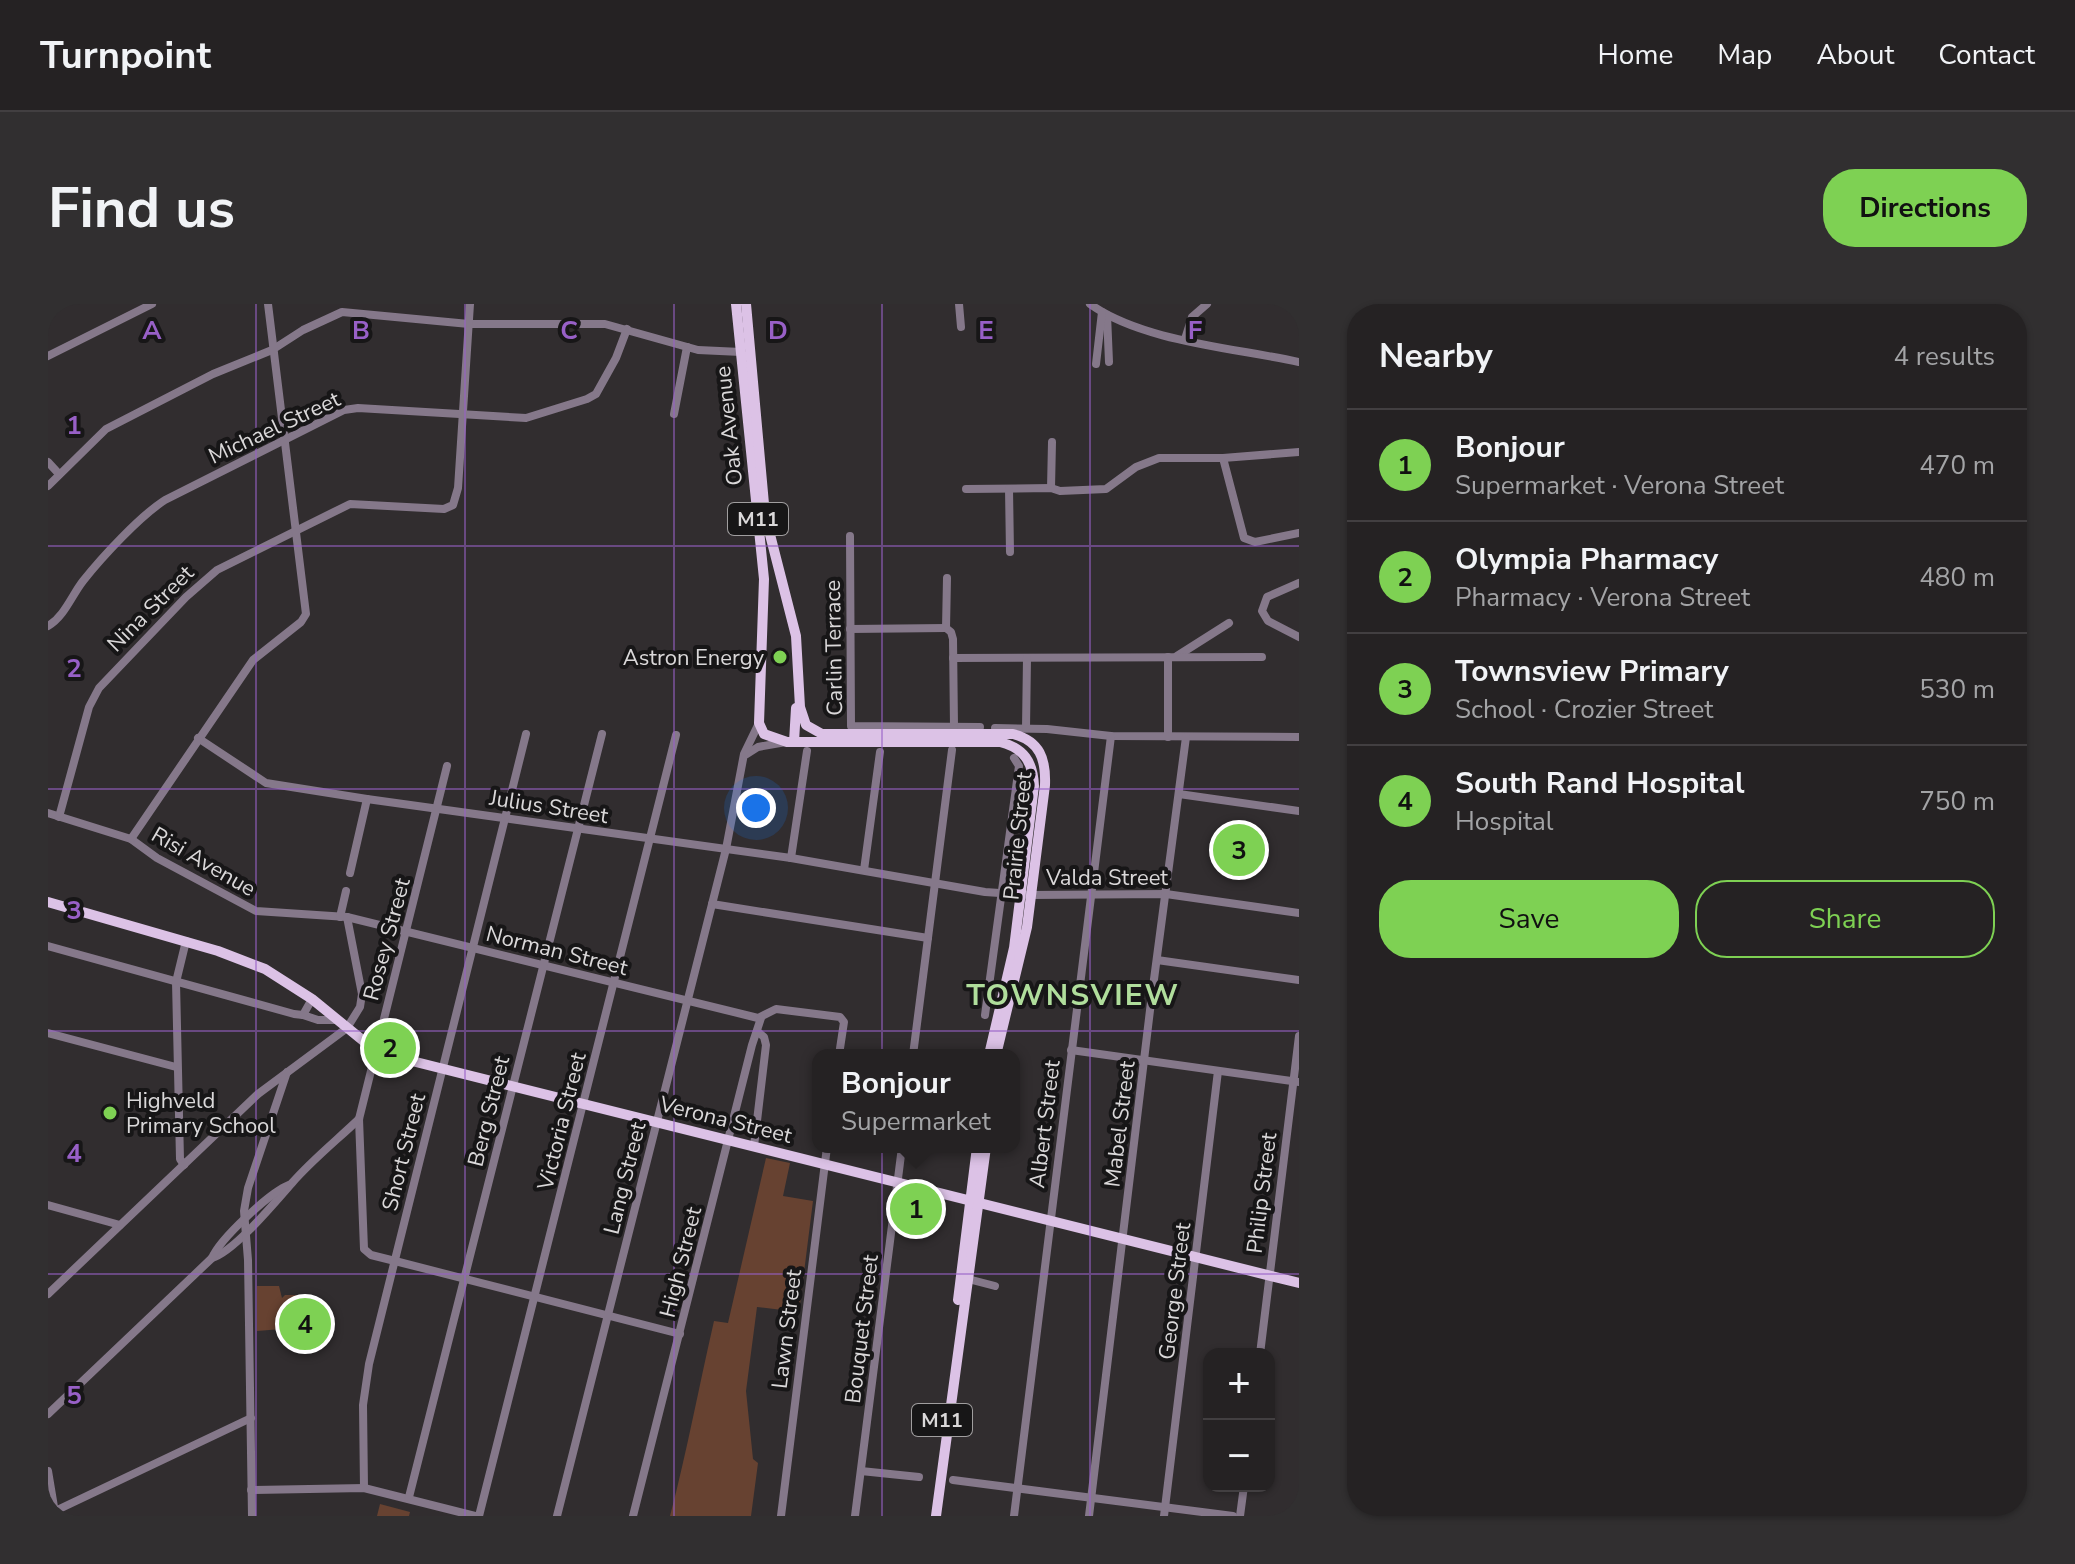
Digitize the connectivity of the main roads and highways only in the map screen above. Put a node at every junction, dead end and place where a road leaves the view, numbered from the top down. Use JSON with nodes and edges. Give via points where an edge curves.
{"nodes":[{"id":1,"x":736,"y":304,"type":"edge"},
{"id":2,"x":746,"y":304,"type":"edge"},
{"id":3,"x":800,"y":691,"type":"junction"},
{"id":4,"x":764,"y":734,"type":"joint"},
{"id":5,"x":791,"y":742,"type":"junction"},
{"id":6,"x":1026,"y":894,"type":"junction"},
{"id":7,"x":48,"y":902,"type":"edge"},
{"id":8,"x":990,"y":1049,"type":"edge"},
{"id":9,"x":998,"y":1049,"type":"edge"},
{"id":10,"x":977,"y":1153,"type":"edge"},
{"id":11,"x":985,"y":1153,"type":"edge"},
{"id":12,"x":975,"y":1202,"type":"junction"},
{"id":13,"x":1299,"y":1283,"type":"edge"},
{"id":14,"x":933,"y":1516,"type":"edge"}],
"edges":[{"from":1,"to":4,"type":"main road","name":"Oak Avenue","number":"M11","via":[[764,579],[759,723]]},
{"from":2,"to":3,"type":"main road","name":"Oak Avenue","number":"M11","via":[[765,515],[796,636]]},
{"from":3,"to":5,"type":"main road"},
{"from":3,"to":6,"type":"main road","name":"Prairie Street","number":"M11","via":[[803,721],[822,734],[1013,734],[1032,742],[1045,770]]},
{"from":4,"to":5,"type":"main road","name":"Prairie Street","number":"M11"},
{"from":5,"to":6,"type":"main road","name":"Prairie Street","number":"M11","via":[[981,741],[1017,748],[1030,762],[1034,786]]},
{"from":6,"to":8,"type":"main road","name":"Prairie Street","number":"M11"},
{"from":6,"to":9,"type":"main road","name":"Prairie Street","number":"M11","via":[[1022,951]]},
{"from":7,"to":12,"type":"main road","name":"Verona Street","via":[[265,969],[376,1050]]},
{"from":10,"to":12,"type":"main road","number":"M11"},
{"from":11,"to":12,"type":"main road","number":"M11"},
{"from":12,"to":13,"type":"main road","name":"Verona Street"},
{"from":12,"to":14,"type":"main road","number":"M11"},
{"from":12,"to":14,"type":"main road","number":"M11"}]}
